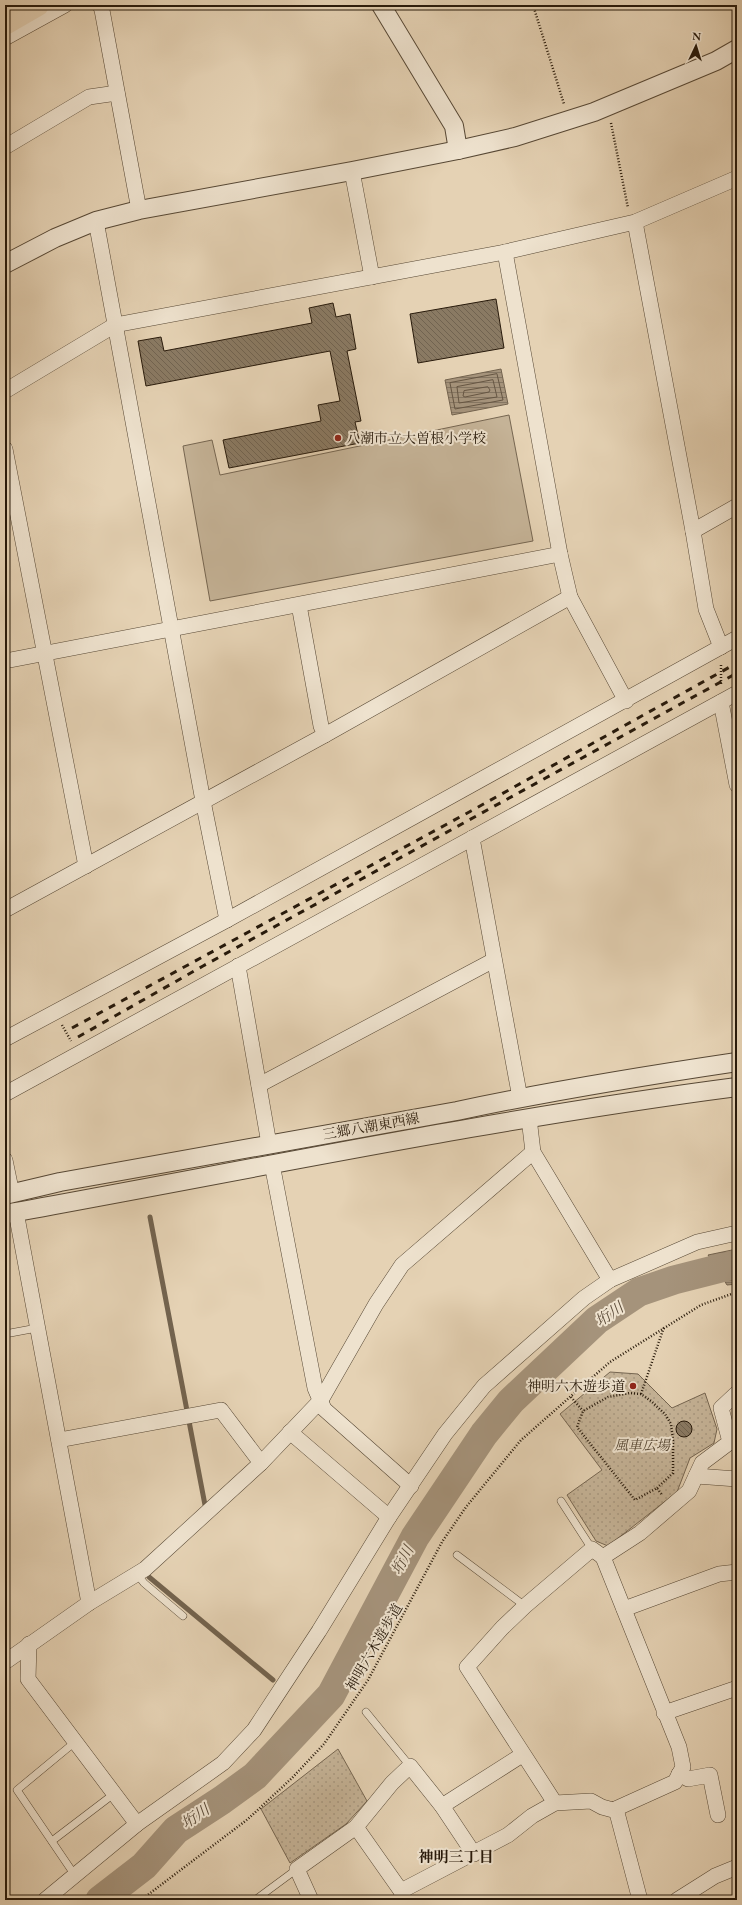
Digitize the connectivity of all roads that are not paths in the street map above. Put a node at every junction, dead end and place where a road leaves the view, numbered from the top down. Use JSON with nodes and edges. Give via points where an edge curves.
{"nodes":[{"id":1,"x":10,"y":5,"type":"edge"},
{"id":2,"x":38,"y":5,"type":"edge"},
{"id":3,"x":65,"y":5,"type":"edge"},
{"id":4,"x":100,"y":5,"type":"edge"},
{"id":5,"x":382,"y":5,"type":"edge"},
{"id":6,"x":5,"y":8,"type":"edge"},
{"id":7,"x":5,"y":24,"type":"edge"},
{"id":8,"x":5,"y":38,"type":"edge"},
{"id":9,"x":737,"y":49,"type":"edge"},
{"id":10,"x":116,"y":93,"type":"junction"},
{"id":11,"x":5,"y":146,"type":"edge"},
{"id":12,"x":458,"y":150,"type":"junction"},
{"id":13,"x":352,"y":171,"type":"junction"},
{"id":14,"x":737,"y":178,"type":"edge"},
{"id":15,"x":139,"y":210,"type":"junction"},
{"id":16,"x":96,"y":221,"type":"junction"},
{"id":17,"x":635,"y":222,"type":"junction"},
{"id":18,"x":505,"y":252,"type":"junction"},
{"id":19,"x":5,"y":264,"type":"edge"},
{"id":20,"x":372,"y":277,"type":"junction"},
{"id":21,"x":115,"y":325,"type":"junction"},
{"id":22,"x":5,"y":391,"type":"edge"},
{"id":23,"x":5,"y":449,"type":"edge"},
{"id":24,"x":737,"y":506,"type":"edge"},
{"id":25,"x":693,"y":531,"type":"junction"},
{"id":26,"x":560,"y":554,"type":"junction"},
{"id":27,"x":570,"y":597,"type":"junction"},
{"id":28,"x":299,"y":605,"type":"junction"},
{"id":29,"x":172,"y":629,"type":"junction"},
{"id":30,"x":737,"y":638,"type":"edge"},
{"id":31,"x":721,"y":647,"type":"junction"},
{"id":32,"x":44,"y":654,"type":"junction"},
{"id":33,"x":5,"y":661,"type":"edge"},
{"id":34,"x":737,"y":693,"type":"edge"},
{"id":35,"x":626,"y":701,"type":"junction"},
{"id":36,"x":720,"y":702,"type":"junction"},
{"id":37,"x":325,"y":735,"type":"junction"},
{"id":38,"x":737,"y":785,"type":"edge"},
{"id":39,"x":203,"y":801,"type":"junction"},
{"id":40,"x":472,"y":838,"type":"junction"},
{"id":41,"x":86,"y":866,"type":"junction"},
{"id":42,"x":5,"y":910,"type":"edge"},
{"id":43,"x":227,"y":920,"type":"junction"},
{"id":44,"x":494,"y":960,"type":"junction"},
{"id":45,"x":238,"y":966,"type":"junction"},
{"id":46,"x":5,"y":1039,"type":"edge"},
{"id":47,"x":737,"y":1062,"type":"edge"},
{"id":48,"x":258,"y":1085,"type":"junction"},
{"id":49,"x":737,"y":1087,"type":"edge"},
{"id":50,"x":5,"y":1094,"type":"edge"},
{"id":51,"x":520,"y":1098,"type":"junction"},
{"id":52,"x":530,"y":1118,"type":"junction"},
{"id":53,"x":269,"y":1144,"type":"junction"},
{"id":54,"x":533,"y":1152,"type":"junction"},
{"id":55,"x":5,"y":1160,"type":"edge"},
{"id":56,"x":272,"y":1164,"type":"junction"},
{"id":57,"x":8,"y":1194,"type":"edge"},
{"id":58,"x":10,"y":1213,"type":"edge"},
{"id":59,"x":737,"y":1233,"type":"edge"},
{"id":60,"x":610,"y":1280,"type":"junction"},
{"id":61,"x":37,"y":1328,"type":"junction"},
{"id":62,"x":5,"y":1334,"type":"edge"},
{"id":63,"x":737,"y":1393,"type":"edge"},
{"id":64,"x":321,"y":1400,"type":"junction"},
{"id":65,"x":290,"y":1432,"type":"junction"},
{"id":66,"x":59,"y":1440,"type":"junction"},
{"id":67,"x":261,"y":1463,"type":"junction"},
{"id":68,"x":696,"y":1476,"type":"junction"},
{"id":69,"x":737,"y":1479,"type":"edge"},
{"id":70,"x":411,"y":1486,"type":"junction"},
{"id":71,"x":561,"y":1501,"type":"dead end"},
{"id":72,"x":389,"y":1517,"type":"junction"},
{"id":73,"x":598,"y":1553,"type":"junction"},
{"id":74,"x":457,"y":1555,"type":"dead end"},
{"id":75,"x":737,"y":1572,"type":"edge"},
{"id":76,"x":137,"y":1574,"type":"junction"},
{"id":77,"x":89,"y":1603,"type":"junction"},
{"id":78,"x":525,"y":1606,"type":"junction"},
{"id":79,"x":624,"y":1608,"type":"junction"},
{"id":80,"x":183,"y":1616,"type":"dead end"},
{"id":81,"x":29,"y":1644,"type":"junction"},
{"id":82,"x":5,"y":1662,"type":"edge"},
{"id":83,"x":737,"y":1688,"type":"edge"},
{"id":84,"x":366,"y":1712,"type":"dead end"},
{"id":85,"x":664,"y":1713,"type":"junction"},
{"id":86,"x":75,"y":1742,"type":"junction"},
{"id":87,"x":522,"y":1755,"type":"junction"},
{"id":88,"x":410,"y":1766,"type":"junction"},
{"id":89,"x":679,"y":1774,"type":"junction"},
{"id":90,"x":114,"y":1794,"type":"junction"},
{"id":91,"x":555,"y":1803,"type":"junction"},
{"id":92,"x":442,"y":1806,"type":"junction"},
{"id":93,"x":616,"y":1809,"type":"junction"},
{"id":94,"x":718,"y":1816,"type":"dead end"},
{"id":95,"x":137,"y":1824,"type":"junction"},
{"id":96,"x":356,"y":1826,"type":"junction"},
{"id":97,"x":52,"y":1841,"type":"junction"},
{"id":98,"x":474,"y":1854,"type":"junction"},
{"id":99,"x":737,"y":1867,"type":"edge"},
{"id":100,"x":297,"y":1869,"type":"junction"},
{"id":101,"x":74,"y":1874,"type":"junction"},
{"id":102,"x":403,"y":1895,"type":"edge"},
{"id":103,"x":45,"y":1900,"type":"edge"},
{"id":104,"x":255,"y":1900,"type":"edge"},
{"id":105,"x":311,"y":1900,"type":"edge"},
{"id":106,"x":640,"y":1900,"type":"edge"},
{"id":107,"x":677,"y":1900,"type":"edge"}],
"edges":[{"from":1,"to":6,"type":"main road"},
{"from":2,"to":7,"type":"highway"},
{"from":3,"to":8,"type":"street"},
{"from":4,"to":10,"type":"street"},
{"from":5,"to":12,"type":"street","via":[[454,126]]},
{"from":9,"to":12,"type":"street","via":[[716,61],[607,107],[515,137]]},
{"from":10,"to":11,"type":"street","via":[[89,97]]},
{"from":10,"to":15,"type":"street"},
{"from":12,"to":13,"type":"street"},
{"from":13,"to":15,"type":"street"},
{"from":13,"to":20,"type":"street"},
{"from":14,"to":17,"type":"street"},
{"from":15,"to":16,"type":"street"},
{"from":16,"to":19,"type":"street","via":[[54,238]]},
{"from":16,"to":21,"type":"street"},
{"from":17,"to":18,"type":"street"},
{"from":17,"to":25,"type":"street"},
{"from":18,"to":20,"type":"street"},
{"from":18,"to":26,"type":"street"},
{"from":20,"to":21,"type":"street"},
{"from":21,"to":22,"type":"street"},
{"from":21,"to":29,"type":"street"},
{"from":23,"to":32,"type":"street"},
{"from":24,"to":25,"type":"street"},
{"from":25,"to":31,"type":"street","via":[[706,609]]},
{"from":26,"to":27,"type":"street"},
{"from":26,"to":28,"type":"street"},
{"from":27,"to":35,"type":"street"},
{"from":27,"to":37,"type":"street"},
{"from":28,"to":29,"type":"street"},
{"from":28,"to":37,"type":"street","via":[[321,726]]},
{"from":29,"to":32,"type":"street"},
{"from":29,"to":39,"type":"street"},
{"from":30,"to":31,"type":"street"},
{"from":31,"to":35,"type":"street"},
{"from":32,"to":33,"type":"street"},
{"from":32,"to":41,"type":"street"},
{"from":34,"to":36,"type":"street"},
{"from":35,"to":43,"type":"street"},
{"from":36,"to":38,"type":"street"},
{"from":36,"to":40,"type":"street"},
{"from":37,"to":39,"type":"street"},
{"from":39,"to":41,"type":"street"},
{"from":39,"to":43,"type":"street"},
{"from":40,"to":44,"type":"street"},
{"from":40,"to":45,"type":"street"},
{"from":41,"to":42,"type":"street"},
{"from":43,"to":46,"type":"street"},
{"from":44,"to":48,"type":"street"},
{"from":44,"to":51,"type":"street"},
{"from":45,"to":48,"type":"street"},
{"from":45,"to":50,"type":"street"},
{"from":47,"to":51,"type":"street","name":"三郷八潮東西線"},
{"from":48,"to":53,"type":"street"},
{"from":49,"to":52,"type":"street","name":"三郷八潮東西線"},
{"from":51,"to":53,"type":"street","name":"三郷八潮東西線"},
{"from":52,"to":54,"type":"street"},
{"from":52,"to":56,"type":"street","name":"三郷八潮東西線"},
{"from":53,"to":57,"type":"street","name":"三郷八潮東西線","via":[[60,1182]]},
{"from":54,"to":60,"type":"street"},
{"from":54,"to":64,"type":"street","via":[[402,1265],[376,1304]]},
{"from":55,"to":57,"type":"street"},
{"from":56,"to":58,"type":"street","name":"三郷八潮東西線"},
{"from":56,"to":64,"type":"street","via":[[315,1388]]},
{"from":58,"to":61,"type":"street"},
{"from":59,"to":60,"type":"street","via":[[697,1242]]},
{"from":60,"to":70,"type":"street","via":[[584,1298],[484,1386],[445,1434]]},
{"from":61,"to":62,"type":"lane"},
{"from":61,"to":66,"type":"street"},
{"from":63,"to":68,"type":"street","via":[[721,1408],[730,1442],[702,1464]]},
{"from":64,"to":65,"type":"street"},
{"from":64,"to":70,"type":"street","via":[[324,1409]]},
{"from":65,"to":67,"type":"street"},
{"from":65,"to":72,"type":"street"},
{"from":66,"to":67,"type":"street","via":[[221,1410]]},
{"from":66,"to":77,"type":"street"},
{"from":67,"to":76,"type":"street"},
{"from":68,"to":69,"type":"street"},
{"from":68,"to":73,"type":"street","via":[[689,1491],[640,1533]]},
{"from":70,"to":72,"type":"street"},
{"from":71,"to":73,"type":"lane"},
{"from":72,"to":95,"type":"street","via":[[254,1730],[223,1762]]},
{"from":73,"to":78,"type":"street"},
{"from":73,"to":79,"type":"street"},
{"from":74,"to":78,"type":"lane"},
{"from":75,"to":79,"type":"street","via":[[719,1574]]},
{"from":76,"to":77,"type":"street"},
{"from":76,"to":80,"type":"lane"},
{"from":77,"to":81,"type":"street"},
{"from":78,"to":87,"type":"street","via":[[467,1667]]},
{"from":79,"to":85,"type":"street"},
{"from":81,"to":82,"type":"street"},
{"from":81,"to":86,"type":"street","via":[[28,1679]]},
{"from":83,"to":85,"type":"street"},
{"from":84,"to":88,"type":"lane"},
{"from":85,"to":89,"type":"street","via":[[679,1747],[683,1767]]},
{"from":86,"to":90,"type":"street"},
{"from":86,"to":97,"type":"lane","via":[[17,1790]]},
{"from":87,"to":91,"type":"street"},
{"from":87,"to":92,"type":"street"},
{"from":88,"to":92,"type":"street"},
{"from":88,"to":96,"type":"street"},
{"from":89,"to":93,"type":"street","via":[[675,1782]]},
{"from":89,"to":94,"type":"street","via":[[688,1779],[710,1775]]},
{"from":90,"to":95,"type":"street"},
{"from":90,"to":97,"type":"lane"},
{"from":91,"to":93,"type":"street","via":[[591,1801],[602,1807]]},
{"from":91,"to":98,"type":"street","via":[[532,1816],[508,1835]]},
{"from":92,"to":98,"type":"street"},
{"from":93,"to":106,"type":"street"},
{"from":95,"to":101,"type":"street"},
{"from":96,"to":100,"type":"street"},
{"from":96,"to":102,"type":"street"},
{"from":97,"to":101,"type":"lane"},
{"from":98,"to":102,"type":"street"},
{"from":99,"to":107,"type":"street","via":[[715,1876]]},
{"from":100,"to":104,"type":"lane"},
{"from":100,"to":105,"type":"street"},
{"from":101,"to":103,"type":"street"}]}
